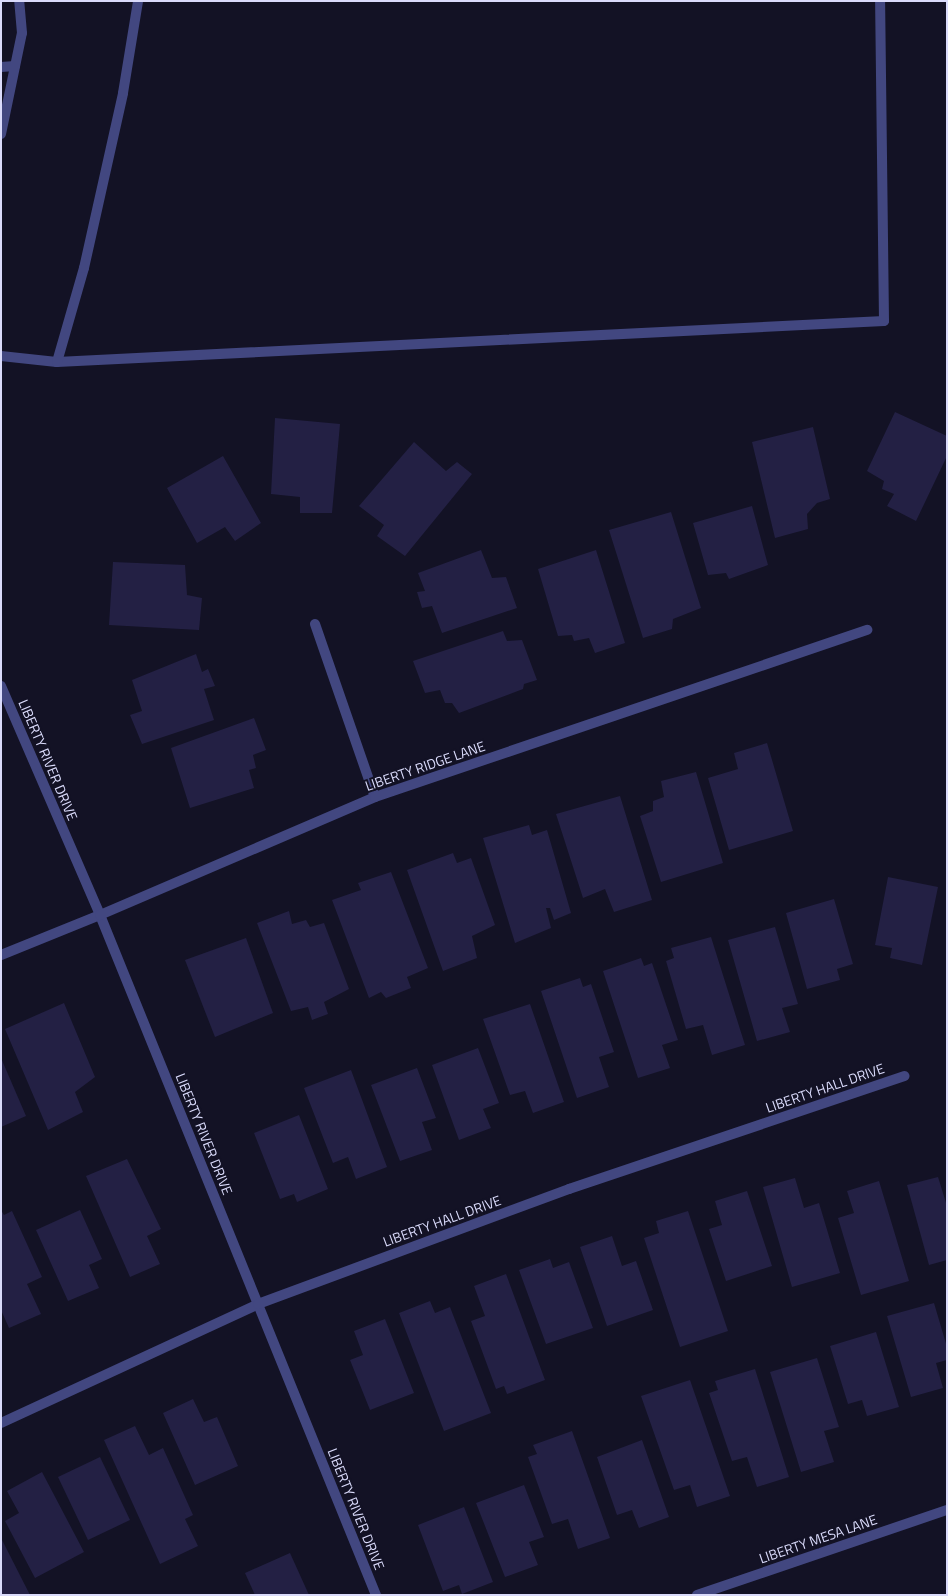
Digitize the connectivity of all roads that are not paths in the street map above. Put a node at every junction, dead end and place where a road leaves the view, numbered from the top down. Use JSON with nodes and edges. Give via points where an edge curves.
{"nodes":[{"id":1,"x":19,"y":1,"type":"edge"},
{"id":2,"x":138,"y":1,"type":"edge"},
{"id":3,"x":880,"y":1,"type":"edge"},
{"id":4,"x":15,"y":66,"type":"junction"},
{"id":5,"x":1,"y":67,"type":"edge"},
{"id":6,"x":1,"y":134,"type":"edge"},
{"id":7,"x":1,"y":356,"type":"edge"},
{"id":8,"x":56,"y":362,"type":"junction"},
{"id":9,"x":315,"y":624,"type":"dead end"},
{"id":10,"x":867,"y":630,"type":"dead end"},
{"id":11,"x":1,"y":686,"type":"edge"},
{"id":12,"x":375,"y":797,"type":"junction"},
{"id":13,"x":100,"y":915,"type":"junction"},
{"id":14,"x":1,"y":955,"type":"edge"},
{"id":15,"x":904,"y":1076,"type":"dead end"},
{"id":16,"x":258,"y":1304,"type":"junction"},
{"id":17,"x":1,"y":1423,"type":"edge"},
{"id":18,"x":947,"y":1510,"type":"edge"},
{"id":19,"x":376,"y":1595,"type":"edge"},
{"id":20,"x":697,"y":1595,"type":"edge"}],
"edges":[{"from":1,"to":4,"type":"street","via":[[22,33]]},
{"from":2,"to":8,"type":"street","via":[[123,93],[84,268]]},
{"from":3,"to":8,"type":"street","via":[[884,321]]},
{"from":4,"to":5,"type":"street"},
{"from":4,"to":6,"type":"street"},
{"from":7,"to":8,"type":"street"},
{"from":9,"to":12,"type":"street"},
{"from":10,"to":12,"type":"street","name":"LIBERTY RIDGE LANE"},
{"from":11,"to":13,"type":"street","name":"LIBERTY RIVER DRIVE"},
{"from":12,"to":13,"type":"street","name":"LIBERTY RIDGE LANE"},
{"from":13,"to":14,"type":"street","name":"LIBERTY RIDGE LANE"},
{"from":13,"to":16,"type":"street","name":"LIBERTY RIVER DRIVE"},
{"from":15,"to":16,"type":"street","name":"LIBERTY HALL DRIVE","via":[[569,1189]]},
{"from":16,"to":17,"type":"street","name":"LIBERTY HALL DRIVE"},
{"from":16,"to":19,"type":"street","name":"LIBERTY RIVER DRIVE"},
{"from":18,"to":20,"type":"street","name":"LIBERTY MESA LANE"}]}
